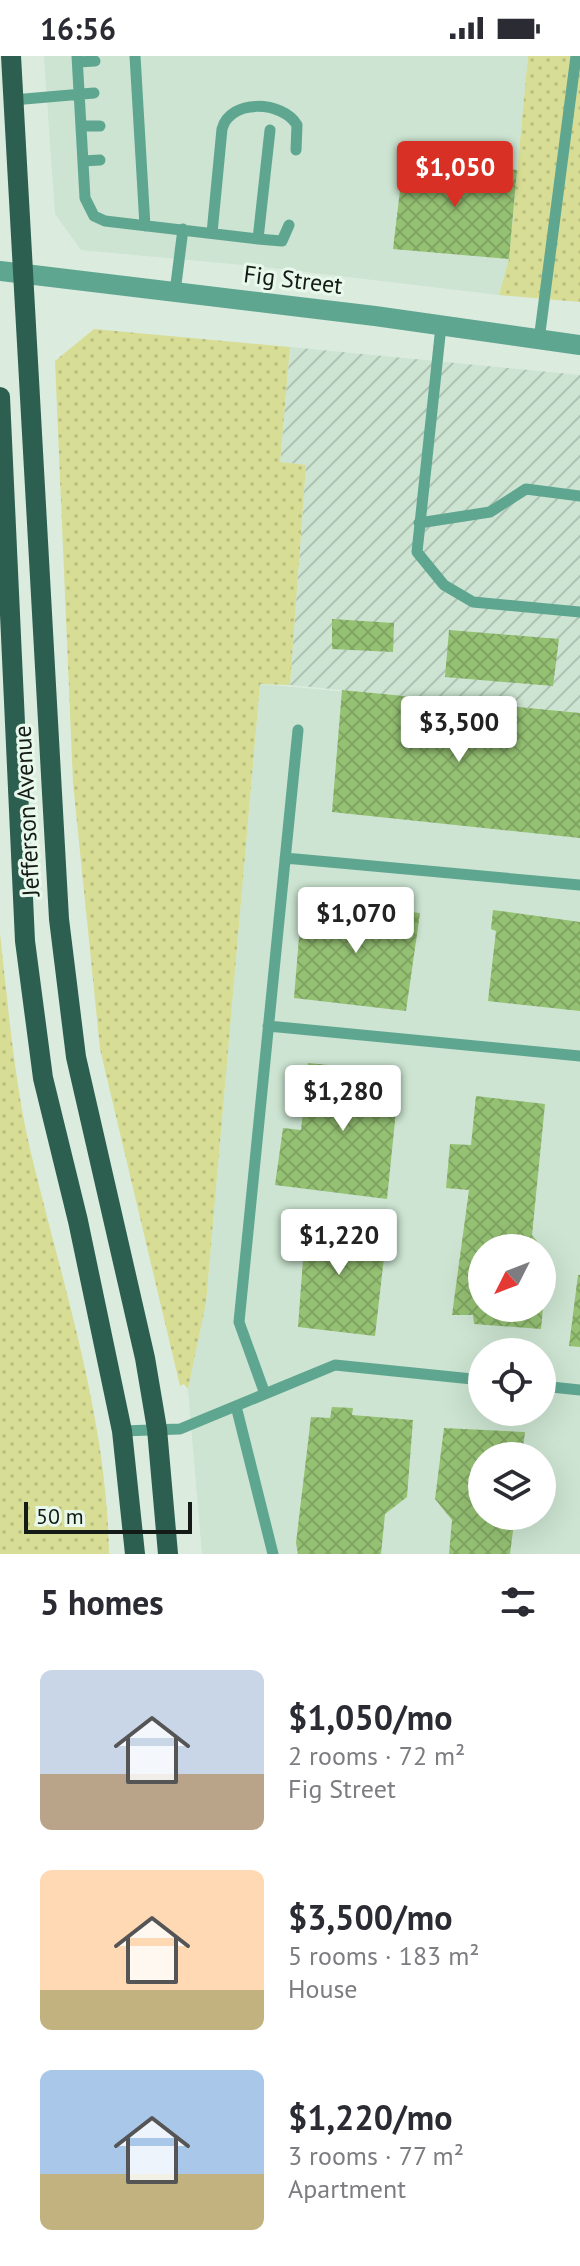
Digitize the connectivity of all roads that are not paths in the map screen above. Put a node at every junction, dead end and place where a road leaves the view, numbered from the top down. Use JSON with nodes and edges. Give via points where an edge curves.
{"nodes":[{"id":1,"x":11,"y":56,"type":"edge"},
{"id":2,"x":576,"y":56,"type":"edge"},
{"id":3,"x":135,"y":57,"type":"edge"},
{"id":4,"x":78,"y":59,"type":"edge"},
{"id":5,"x":122,"y":59,"type":"dead end"},
{"id":6,"x":95,"y":61,"type":"dead end"},
{"id":7,"x":94,"y":93,"type":"dead end"},
{"id":8,"x":79,"y":94,"type":"junction"},
{"id":9,"x":13,"y":100,"type":"junction"},
{"id":10,"x":126,"y":125,"type":"dead end"},
{"id":11,"x":139,"y":125,"type":"junction"},
{"id":12,"x":81,"y":126,"type":"junction"},
{"id":13,"x":100,"y":126,"type":"dead end"},
{"id":14,"x":270,"y":130,"type":"dead end"},
{"id":15,"x":296,"y":150,"type":"dead end"},
{"id":16,"x":141,"y":159,"type":"junction"},
{"id":17,"x":100,"y":160,"type":"dead end"},
{"id":18,"x":126,"y":160,"type":"dead end"},
{"id":19,"x":83,"y":161,"type":"junction"},
{"id":20,"x":289,"y":225,"type":"dead end"},
{"id":21,"x":145,"y":226,"type":"junction"},
{"id":22,"x":183,"y":229,"type":"junction"},
{"id":23,"x":212,"y":233,"type":"junction"},
{"id":24,"x":258,"y":239,"type":"junction"},
{"id":25,"x":0,"y":271,"type":"edge"},
{"id":26,"x":21,"y":274,"type":"junction"},
{"id":27,"x":175,"y":292,"type":"junction"},
{"id":28,"x":441,"y":326,"type":"junction"},
{"id":29,"x":539,"y":340,"type":"junction"},
{"id":30,"x":580,"y":345,"type":"edge"},
{"id":31,"x":0,"y":397,"type":"edge"},
{"id":32,"x":580,"y":496,"type":"edge"},
{"id":33,"x":419,"y":523,"type":"junction"},
{"id":34,"x":580,"y":612,"type":"edge"},
{"id":35,"x":298,"y":730,"type":"dead end"},
{"id":36,"x":285,"y":858,"type":"junction"},
{"id":37,"x":580,"y":885,"type":"edge"},
{"id":38,"x":268,"y":1026,"type":"junction"},
{"id":39,"x":580,"y":1056,"type":"edge"},
{"id":40,"x":468,"y":1379,"type":"edge"},
{"id":41,"x":556,"y":1387,"type":"edge"},
{"id":42,"x":580,"y":1390,"type":"edge"},
{"id":43,"x":265,"y":1394,"type":"junction"},
{"id":44,"x":236,"y":1406,"type":"junction"},
{"id":45,"x":157,"y":1429,"type":"junction"},
{"id":46,"x":122,"y":1431,"type":"junction"},
{"id":47,"x":135,"y":1554,"type":"edge"},
{"id":48,"x":168,"y":1554,"type":"edge"},
{"id":49,"x":273,"y":1554,"type":"edge"}],
"edges":[{"from":1,"to":9,"type":"main road","name":"Jefferson Avenue"},
{"from":2,"to":29,"type":"lane"},
{"from":3,"to":5,"type":"lane"},
{"from":3,"to":11,"type":"lane","via":[[131,89]]},
{"from":4,"to":6,"type":"lane"},
{"from":4,"to":8,"type":"lane"},
{"from":7,"to":8,"type":"lane"},
{"from":8,"to":9,"type":"lane"},
{"from":8,"to":12,"type":"lane"},
{"from":9,"to":26,"type":"main road","name":"Jefferson Avenue"},
{"from":10,"to":11,"type":"lane"},
{"from":11,"to":16,"type":"lane"},
{"from":12,"to":13,"type":"lane"},
{"from":12,"to":19,"type":"lane"},
{"from":14,"to":24,"type":"lane"},
{"from":15,"to":23,"type":"lane","via":[[297,125],[287,114],[262,107],[228,115],[222,129]]},
{"from":16,"to":18,"type":"lane"},
{"from":16,"to":21,"type":"lane"},
{"from":17,"to":19,"type":"lane"},
{"from":19,"to":21,"type":"lane","via":[[85,198],[94,216]]},
{"from":20,"to":24,"type":"lane","via":[[282,241]]},
{"from":21,"to":22,"type":"lane"},
{"from":22,"to":23,"type":"lane"},
{"from":22,"to":27,"type":"lane"},
{"from":23,"to":24,"type":"lane"},
{"from":25,"to":26,"type":"street","name":"Fig Street"},
{"from":26,"to":27,"type":"street","name":"Fig Street"},
{"from":26,"to":45,"type":"main road","name":"Jefferson Avenue","via":[[59,919],[76,1057]]},
{"from":27,"to":28,"type":"street","name":"Fig Street"},
{"from":28,"to":29,"type":"street","name":"Fig Street"},
{"from":28,"to":33,"type":"lane"},
{"from":29,"to":30,"type":"street","name":"Fig Street"},
{"from":31,"to":46,"type":"main road","name":"Jefferson Avenue","via":[[25,941],[43,1078]]},
{"from":32,"to":33,"type":"lane","via":[[526,489],[490,512]]},
{"from":33,"to":34,"type":"lane","via":[[417,552],[444,585],[473,602]]},
{"from":35,"to":36,"type":"lane"},
{"from":36,"to":37,"type":"lane"},
{"from":36,"to":38,"type":"lane"},
{"from":38,"to":39,"type":"lane"},
{"from":38,"to":43,"type":"lane","via":[[239,1322]]},
{"from":40,"to":43,"type":"lane","via":[[335,1365]]},
{"from":41,"to":42,"type":"lane"},
{"from":43,"to":44,"type":"lane"},
{"from":44,"to":45,"type":"lane","via":[[180,1429]]},
{"from":44,"to":49,"type":"lane"},
{"from":45,"to":46,"type":"lane"},
{"from":45,"to":48,"type":"main road","name":"Jefferson Avenue"},
{"from":46,"to":47,"type":"main road","name":"Jefferson Avenue"}]}
